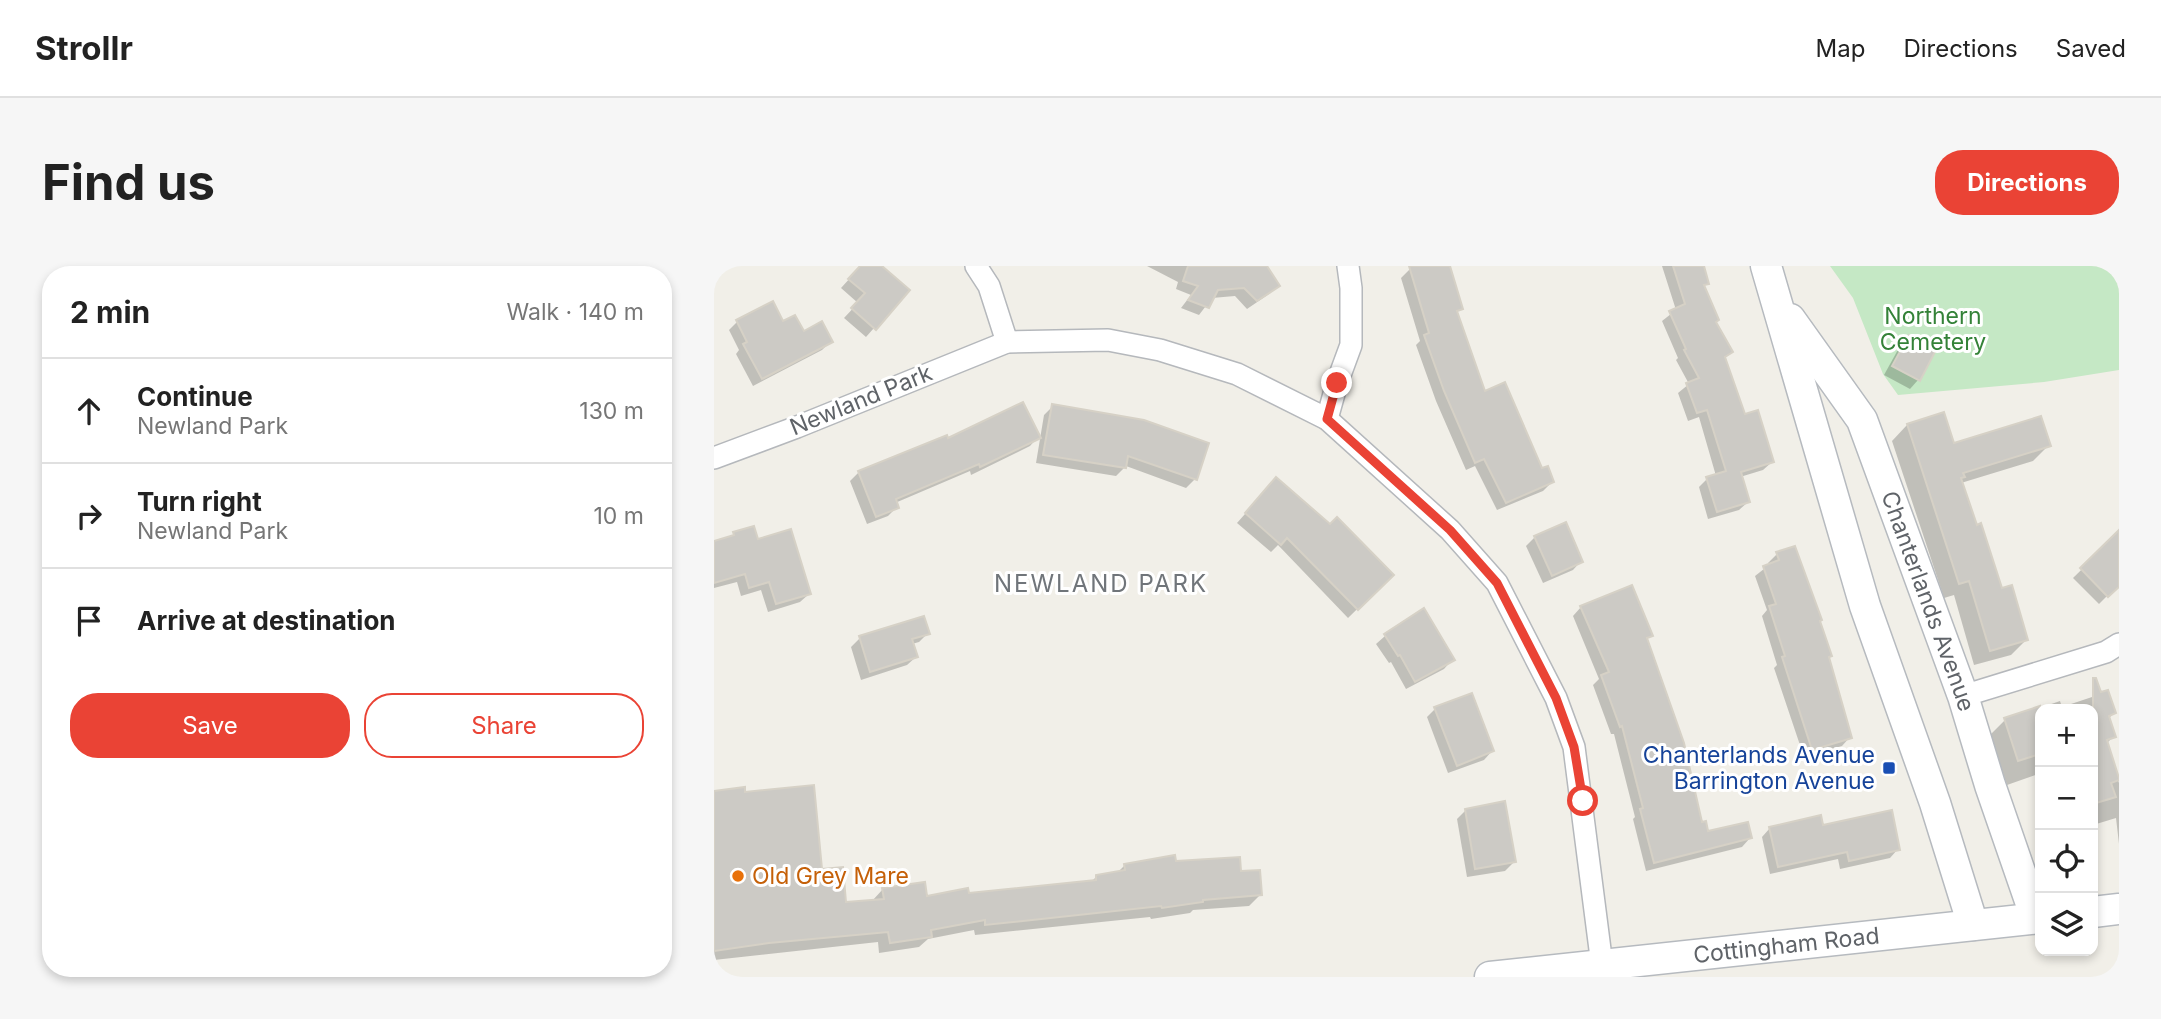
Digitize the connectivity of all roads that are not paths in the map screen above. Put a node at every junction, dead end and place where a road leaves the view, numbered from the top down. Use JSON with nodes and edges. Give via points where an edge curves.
{"nodes":[{"id":1,"x":976,"y":266,"type":"edge"},
{"id":2,"x":1348,"y":266,"type":"edge"},
{"id":3,"x":1766,"y":266,"type":"edge"},
{"id":4,"x":1779,"y":304,"type":"junction"},
{"id":5,"x":1007,"y":342,"type":"junction"},
{"id":6,"x":1327,"y":419,"type":"junction"},
{"id":7,"x":714,"y":458,"type":"edge"},
{"id":8,"x":2119,"y":643,"type":"edge"},
{"id":9,"x":1963,"y":696,"type":"junction"},
{"id":10,"x":2119,"y":909,"type":"edge"},
{"id":11,"x":2035,"y":910,"type":"edge"},
{"id":12,"x":2098,"y":911,"type":"edge"},
{"id":13,"x":2035,"y":918,"type":"edge"},
{"id":14,"x":1973,"y":925,"type":"junction"},
{"id":15,"x":1602,"y":965,"type":"junction"},
{"id":16,"x":1489,"y":977,"type":"edge"}],
"edges":[{"from":1,"to":5,"type":"street","via":[[989,286]]},
{"from":2,"to":6,"type":"street","via":[[1351,345]]},
{"from":3,"to":4,"type":"street","name":"Chanterlands Avenue"},
{"from":4,"to":9,"type":"street","name":"Chanterlands Avenue","via":[[1862,420]]},
{"from":4,"to":14,"type":"street","name":"Chanterlands Avenue","via":[[1865,606]]},
{"from":5,"to":6,"type":"street","name":"Newland Park","via":[[1108,340],[1160,350],[1237,374]]},
{"from":5,"to":7,"type":"street","name":"Newland Park"},
{"from":6,"to":15,"type":"street","name":"Newland Park","via":[[1450,530],[1497,583],[1556,698],[1574,747]]},
{"from":8,"to":9,"type":"street","via":[[2106,652]]},
{"from":9,"to":11,"type":"street","name":"Chanterlands Avenue"},
{"from":10,"to":12,"type":"street"},
{"from":13,"to":14,"type":"street","name":"Cottingham Road"},
{"from":14,"to":15,"type":"street","name":"Cottingham Road"},
{"from":15,"to":16,"type":"street","name":"Cottingham Road"}]}
